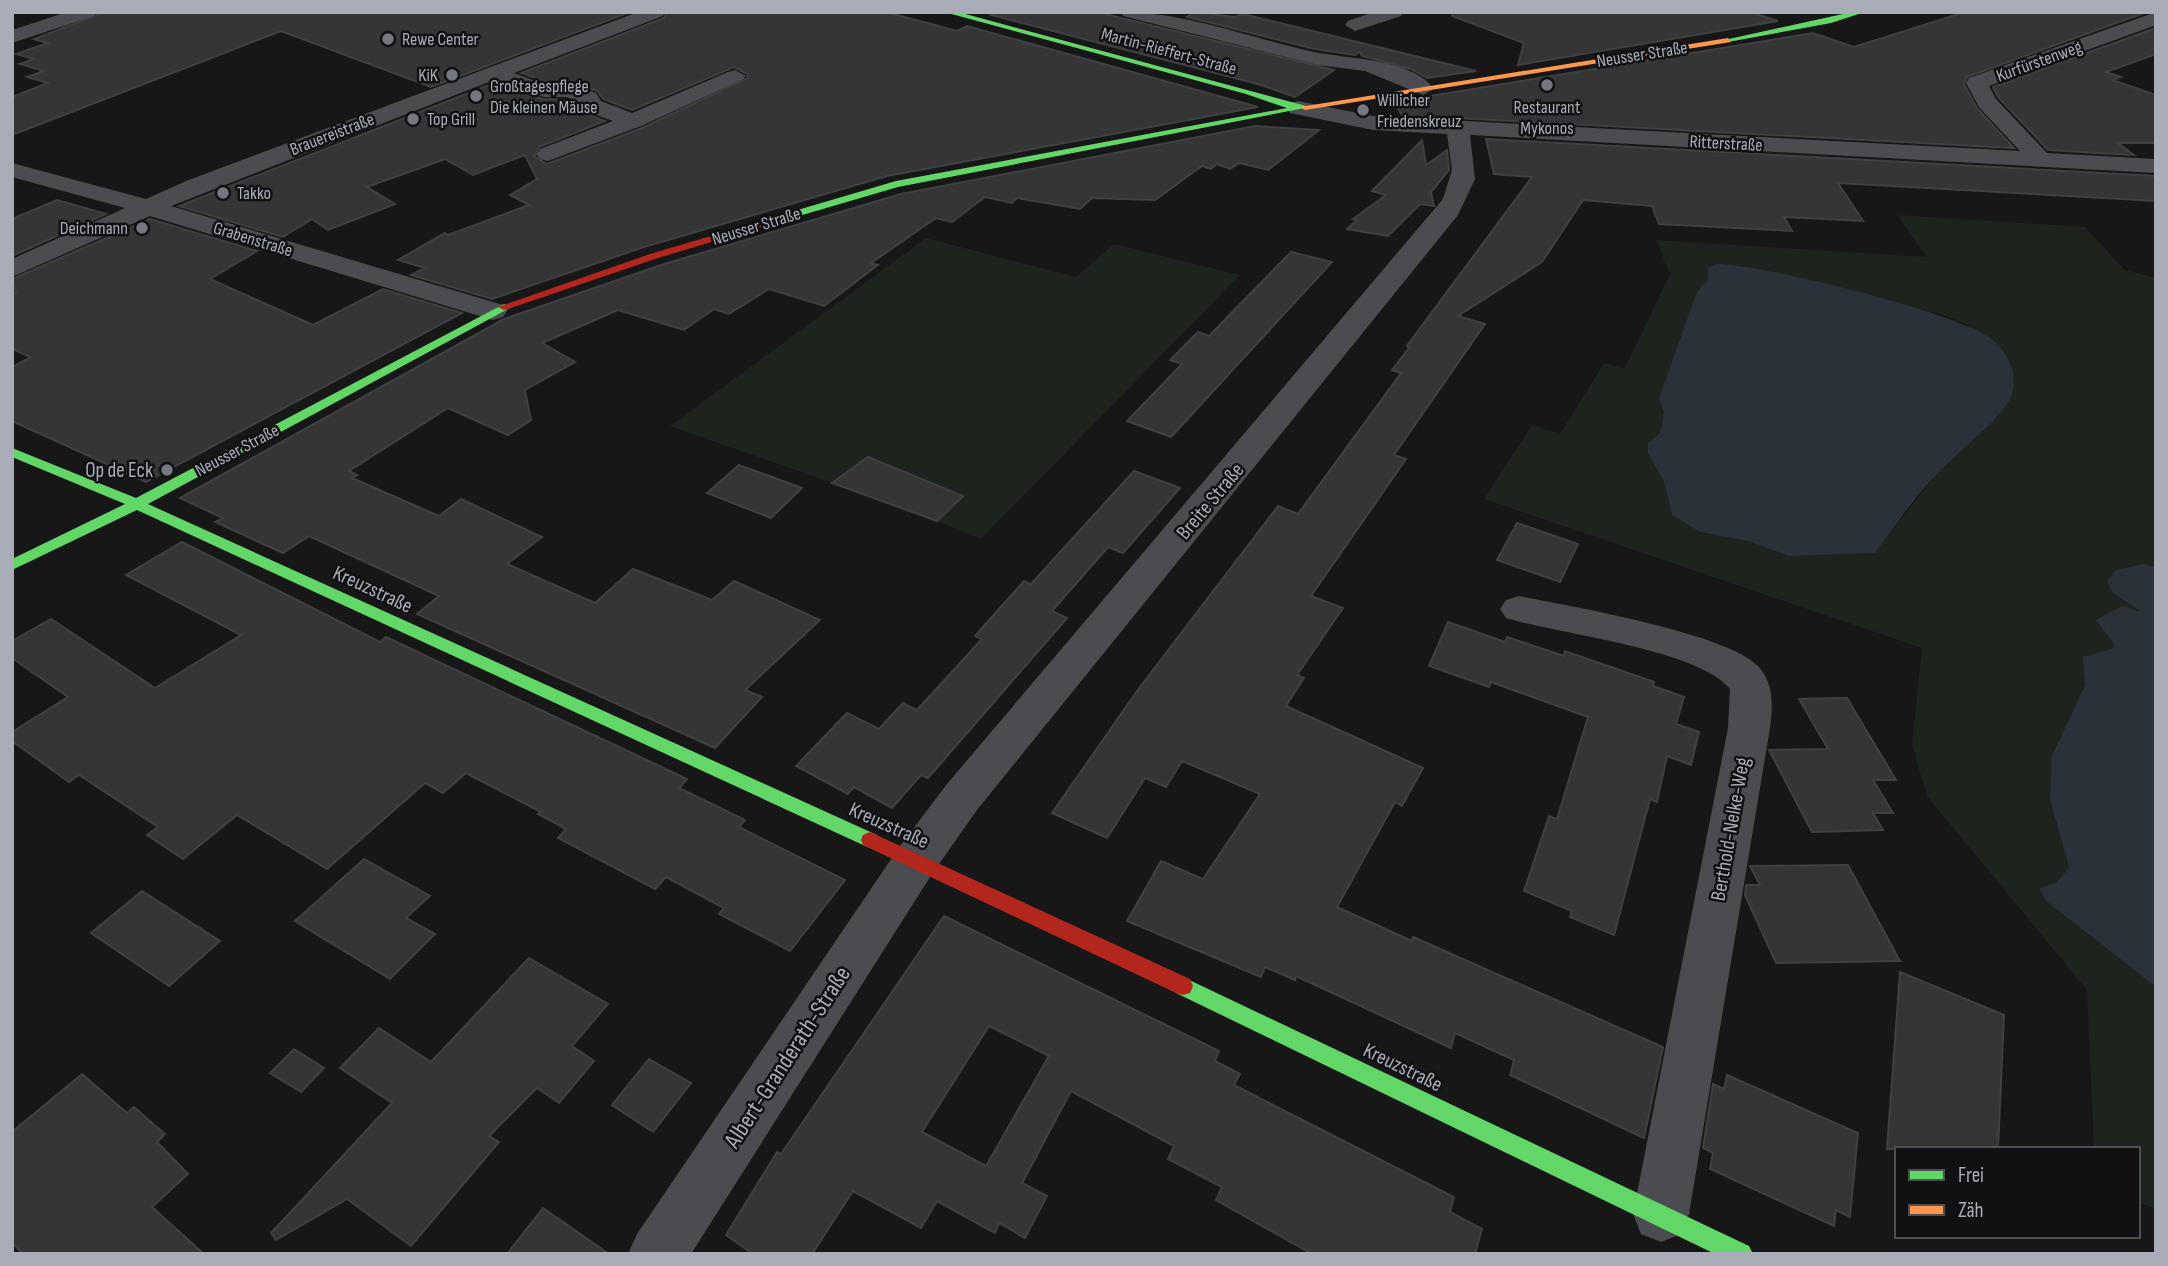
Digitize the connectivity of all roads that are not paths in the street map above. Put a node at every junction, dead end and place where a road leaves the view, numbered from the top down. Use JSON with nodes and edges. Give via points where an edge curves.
{"nodes":[{"id":1,"x":87,"y":12,"type":"edge"},
{"id":2,"x":656,"y":12,"type":"edge"},
{"id":3,"x":948,"y":12,"type":"edge"},
{"id":4,"x":1130,"y":12,"type":"edge"},
{"id":5,"x":1394,"y":12,"type":"edge"},
{"id":6,"x":1861,"y":12,"type":"edge"},
{"id":7,"x":2156,"y":18,"type":"edge"},
{"id":8,"x":1355,"y":25,"type":"dead end"},
{"id":9,"x":12,"y":37,"type":"edge"},
{"id":10,"x":494,"y":74,"type":"junction"},
{"id":11,"x":736,"y":76,"type":"dead end"},
{"id":12,"x":1423,"y":89,"type":"junction"},
{"id":13,"x":1298,"y":108,"type":"junction"},
{"id":14,"x":633,"y":121,"type":"junction"},
{"id":15,"x":1457,"y":128,"type":"junction"},
{"id":16,"x":548,"y":154,"type":"dead end"},
{"id":17,"x":2041,"y":160,"type":"junction"},
{"id":18,"x":2156,"y":166,"type":"edge"},
{"id":19,"x":12,"y":170,"type":"edge"},
{"id":20,"x":148,"y":207,"type":"junction"},
{"id":21,"x":12,"y":269,"type":"edge"},
{"id":22,"x":493,"y":312,"type":"junction"},
{"id":23,"x":12,"y":452,"type":"edge"},
{"id":24,"x":137,"y":504,"type":"junction"},
{"id":25,"x":12,"y":565,"type":"edge"},
{"id":26,"x":1519,"y":609,"type":"dead end"},
{"id":27,"x":916,"y":860,"type":"junction"},
{"id":28,"x":1661,"y":1214,"type":"junction"},
{"id":29,"x":657,"y":1254,"type":"edge"},
{"id":30,"x":1741,"y":1254,"type":"edge"}],
"edges":[{"from":1,"to":9,"type":"street"},
{"from":2,"to":10,"type":"street","name":"Brauereistraße"},
{"from":3,"to":13,"type":"street","name":"Martin-Rieffert-Straße"},
{"from":4,"to":12,"type":"street","via":[[1318,59],[1391,72]]},
{"from":5,"to":8,"type":"street"},
{"from":6,"to":12,"type":"street","name":"Neusser Straße","via":[[1688,47]]},
{"from":7,"to":17,"type":"street","name":"Kurfürstenweg","via":[[1977,83],[1987,102]]},
{"from":10,"to":14,"type":"street","via":[[544,91],[568,91]]},
{"from":10,"to":20,"type":"street","name":"Brauereistraße"},
{"from":11,"to":14,"type":"street"},
{"from":12,"to":13,"type":"street","name":"Neusser Straße"},
{"from":13,"to":15,"type":"street","name":"Ritterstraße","via":[[1366,122]]},
{"from":13,"to":22,"type":"street","name":"Neusser Straße","via":[[896,184],[654,257]]},
{"from":14,"to":16,"type":"street"},
{"from":15,"to":17,"type":"street","name":"Ritterstraße"},
{"from":15,"to":27,"type":"street","name":"Breite Straße","via":[[1466,173],[1449,211],[1001,749]]},
{"from":17,"to":18,"type":"street","name":"Ritterstraße"},
{"from":19,"to":20,"type":"street","name":"Grabenstraße"},
{"from":20,"to":21,"type":"street","name":"Brauereistraße"},
{"from":20,"to":22,"type":"street","name":"Grabenstraße"},
{"from":22,"to":24,"type":"street","name":"Neusser Straße"},
{"from":23,"to":24,"type":"street","name":"Kreuzstraße"},
{"from":24,"to":25,"type":"street","name":"Neusser Straße"},
{"from":24,"to":27,"type":"street","name":"Kreuzstraße"},
{"from":26,"to":28,"type":"street","name":"Berthold-Nelke-Weg","via":[[1707,655],[1738,671],[1752,694]]},
{"from":27,"to":28,"type":"street","name":"Kreuzstraße"},
{"from":27,"to":29,"type":"street","name":"Albert-Granderath-Straße"},
{"from":28,"to":30,"type":"street","name":"Kreuzstraße"}]}
